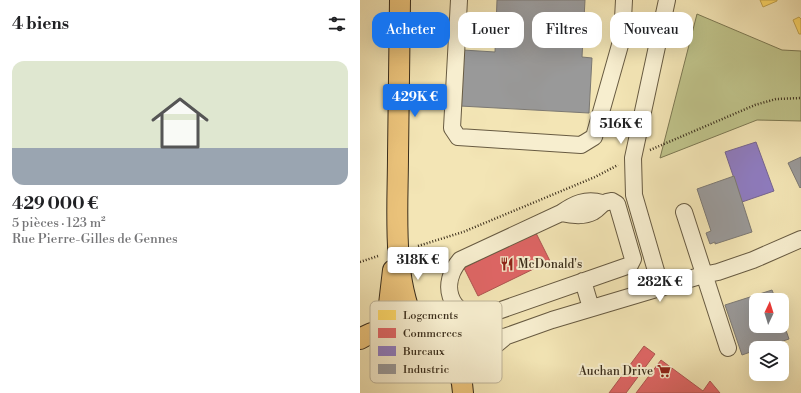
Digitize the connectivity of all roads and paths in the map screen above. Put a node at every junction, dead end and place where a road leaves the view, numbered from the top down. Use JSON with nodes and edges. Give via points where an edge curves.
{"nodes":[{"id":1,"x":400,"y":0,"type":"edge"},
{"id":2,"x":459,"y":0,"type":"edge"},
{"id":3,"x":624,"y":0,"type":"edge"},
{"id":4,"x":667,"y":0,"type":"edge"},
{"id":5,"x":801,"y":98,"type":"edge"},
{"id":6,"x":633,"y":158,"type":"junction"},
{"id":7,"x":684,"y":212,"type":"dead end"},
{"id":8,"x":398,"y":236,"type":"junction"},
{"id":9,"x":801,"y":239,"type":"edge"},
{"id":10,"x":418,"y":246,"type":"dead end"},
{"id":11,"x":378,"y":256,"type":"dead end"},
{"id":12,"x":360,"y":262,"type":"edge"},
{"id":13,"x":703,"y":275,"type":"junction"},
{"id":14,"x":583,"y":281,"type":"junction"},
{"id":15,"x":662,"y":288,"type":"junction"},
{"id":16,"x":390,"y":301,"type":"edge"},
{"id":17,"x":405,"y":301,"type":"edge"},
{"id":18,"x":453,"y":301,"type":"edge"},
{"id":19,"x":591,"y":308,"type":"junction"},
{"id":20,"x":502,"y":310,"type":"edge"},
{"id":21,"x":370,"y":335,"type":"edge"},
{"id":22,"x":507,"y":336,"type":"junction"},
{"id":23,"x":502,"y":337,"type":"edge"},
{"id":24,"x":360,"y":339,"type":"edge"},
{"id":25,"x":502,"y":340,"type":"edge"},
{"id":26,"x":728,"y":348,"type":"dead end"}],
"edges":[{"from":1,"to":8,"type":"main road"},
{"from":2,"to":3,"type":"street","via":[[452,128],[458,137],[581,145],[594,137],[622,38]]},
{"from":4,"to":6,"type":"street"},
{"from":5,"to":6,"type":"path","via":[[776,99],[755,105]]},
{"from":6,"to":10,"type":"path","via":[[595,177],[463,232]]},
{"from":6,"to":15,"type":"street","via":[[634,195]]},
{"from":7,"to":13,"type":"street"},
{"from":8,"to":16,"type":"main road"},
{"from":8,"to":17,"type":"main road"},
{"from":9,"to":13,"type":"street","via":[[746,262]]},
{"from":11,"to":12,"type":"path"},
{"from":13,"to":15,"type":"street"},
{"from":13,"to":26,"type":"street"},
{"from":14,"to":18,"type":"street","via":[[630,265],[633,259],[617,204],[602,203],[592,212],[574,216],[561,213],[460,260],[452,270],[448,282]]},
{"from":14,"to":19,"type":"street"},
{"from":14,"to":20,"type":"street"},
{"from":15,"to":19,"type":"street"},
{"from":19,"to":22,"type":"street"},
{"from":21,"to":24,"type":"main road"},
{"from":22,"to":23,"type":"street"},
{"from":22,"to":25,"type":"street"}]}
